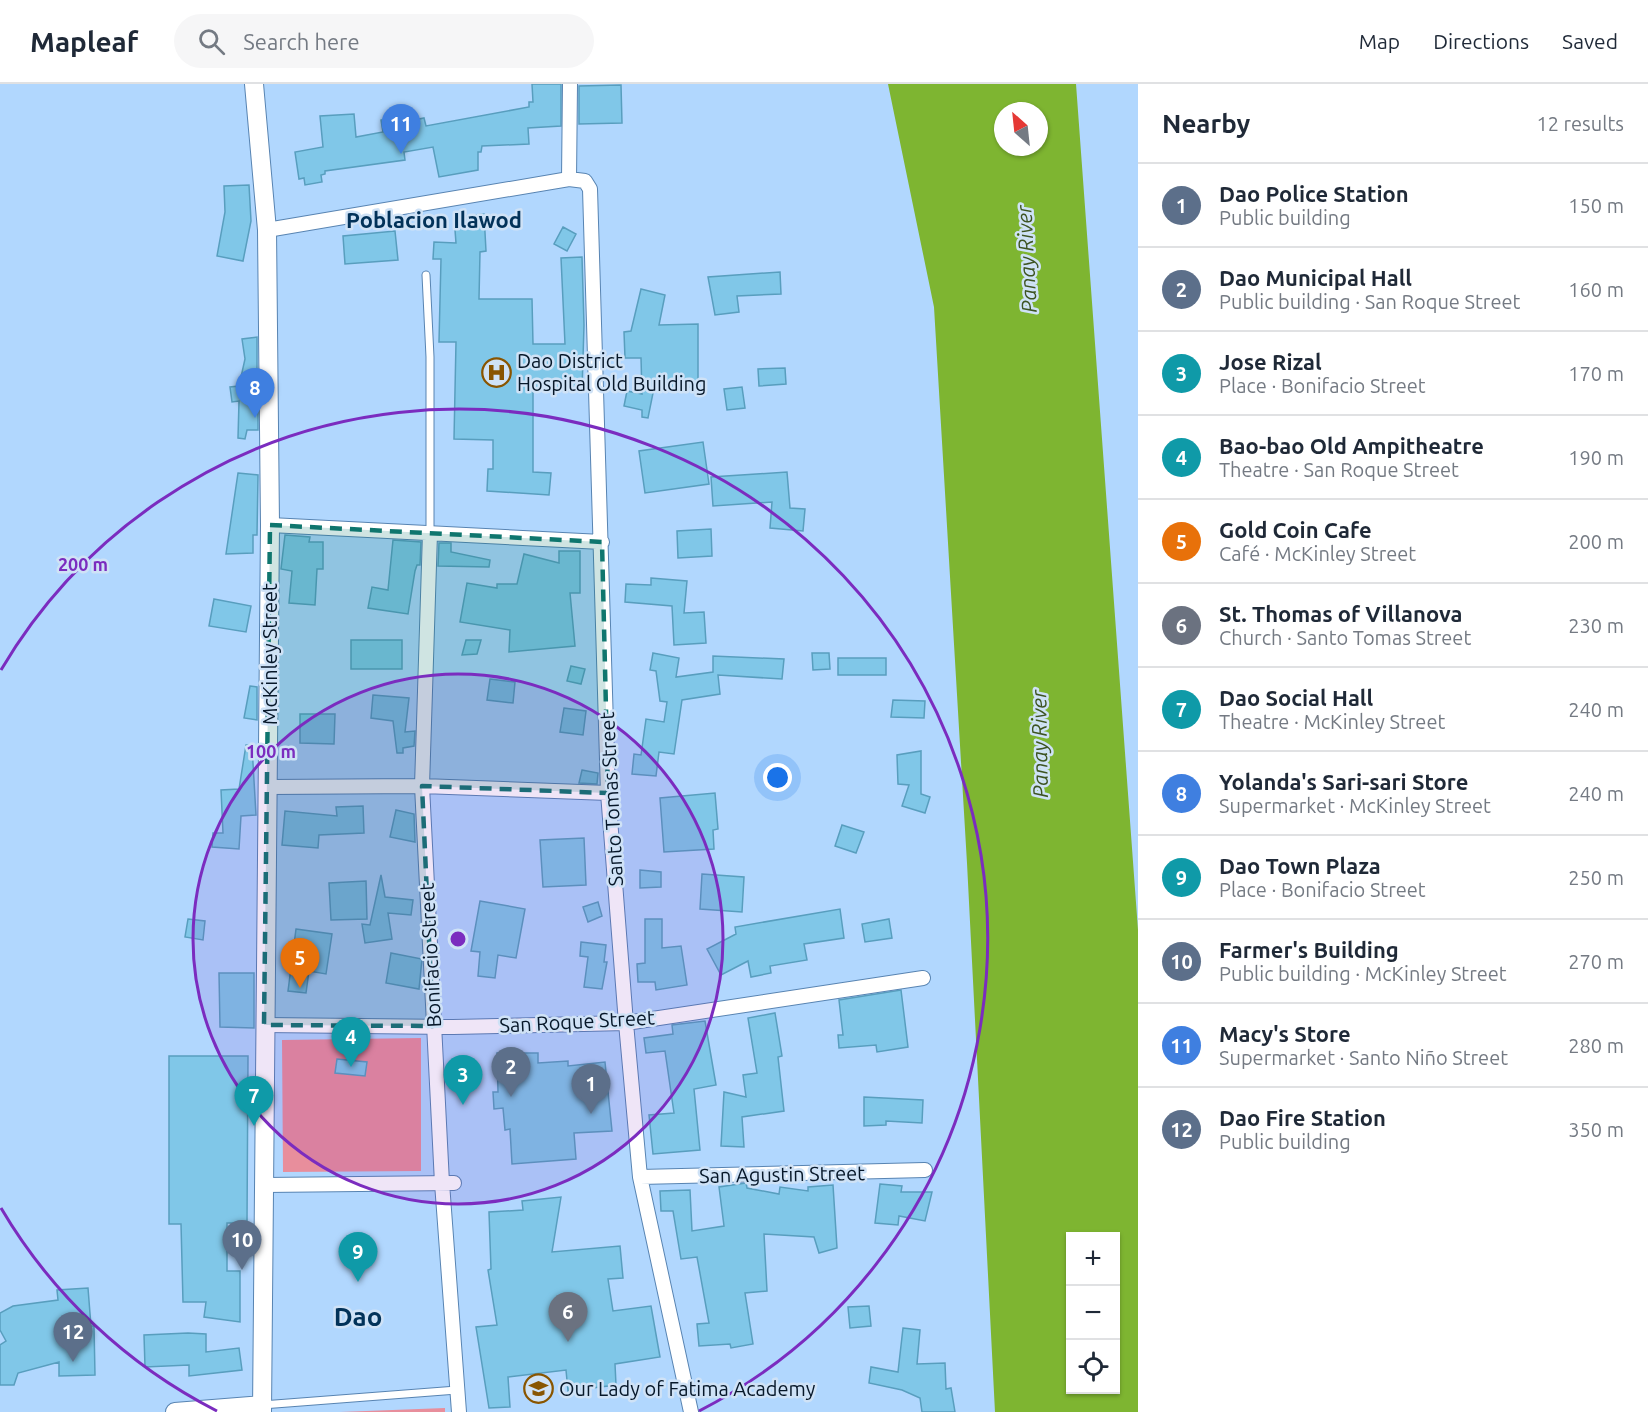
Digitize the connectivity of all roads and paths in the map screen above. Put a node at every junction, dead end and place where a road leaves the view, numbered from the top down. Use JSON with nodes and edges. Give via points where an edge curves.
{"nodes":[{"id":1,"x":255,"y":84,"type":"edge"},
{"id":2,"x":570,"y":84,"type":"edge"},
{"id":3,"x":569,"y":179,"type":"junction"},
{"id":4,"x":267,"y":230,"type":"junction"},
{"id":5,"x":426,"y":275,"type":"dead end"},
{"id":6,"x":270,"y":525,"type":"junction"},
{"id":7,"x":430,"y":533,"type":"junction"},
{"id":8,"x":602,"y":542,"type":"junction"},
{"id":9,"x":422,"y":786,"type":"junction"},
{"id":10,"x":269,"y":787,"type":"junction"},
{"id":11,"x":608,"y":793,"type":"junction"},
{"id":12,"x":923,"y":978,"type":"dead end"},
{"id":13,"x":626,"y":1023,"type":"junction"},
{"id":14,"x":264,"y":1025,"type":"junction"},
{"id":15,"x":433,"y":1026,"type":"junction"},
{"id":16,"x":925,"y":1170,"type":"dead end"},
{"id":17,"x":640,"y":1178,"type":"junction"},
{"id":18,"x":448,"y":1183,"type":"junction"},
{"id":19,"x":265,"y":1185,"type":"junction"},
{"id":20,"x":457,"y":1390,"type":"junction"},
{"id":21,"x":262,"y":1408,"type":"edge"},
{"id":22,"x":176,"y":1412,"type":"edge"},
{"id":23,"x":459,"y":1412,"type":"edge"},
{"id":24,"x":691,"y":1412,"type":"edge"}],
"edges":[{"from":1,"to":4,"type":"street","name":"McKinley Street"},
{"from":2,"to":3,"type":"street"},
{"from":3,"to":4,"type":"street"},
{"from":3,"to":8,"type":"street","name":"Santo Tomas Street","via":[[585,181],[590,189]]},
{"from":4,"to":6,"type":"street","name":"McKinley Street"},
{"from":5,"to":7,"type":"lane"},
{"from":6,"to":7,"type":"street"},
{"from":6,"to":10,"type":"street","name":"McKinley Street"},
{"from":7,"to":8,"type":"street"},
{"from":7,"to":9,"type":"street","name":"Bonifacio Street"},
{"from":8,"to":11,"type":"street","name":"Santo Tomas Street"},
{"from":9,"to":10,"type":"street"},
{"from":9,"to":11,"type":"street"},
{"from":9,"to":15,"type":"street","name":"Bonifacio Street"},
{"from":10,"to":14,"type":"street","name":"McKinley Street"},
{"from":11,"to":13,"type":"street","name":"Santo Tomas Street"},
{"from":12,"to":13,"type":"street","name":"San Roque Street"},
{"from":13,"to":15,"type":"street","name":"San Roque Street"},
{"from":13,"to":17,"type":"street","name":"Santo Tomas Street"},
{"from":14,"to":15,"type":"street","name":"San Roque Street"},
{"from":14,"to":19,"type":"street","name":"McKinley Street"},
{"from":15,"to":18,"type":"street","name":"Bonifacio Street"},
{"from":16,"to":17,"type":"street","name":"San Agustin Street"},
{"from":17,"to":24,"type":"street","name":"Santo Tomas Street"},
{"from":18,"to":19,"type":"street"},
{"from":18,"to":20,"type":"street","name":"Bonifacio Street"},
{"from":19,"to":21,"type":"street","name":"McKinley Street"},
{"from":20,"to":21,"type":"lane"},
{"from":20,"to":23,"type":"street","name":"Bonifacio Street"},
{"from":21,"to":22,"type":"street"}]}
